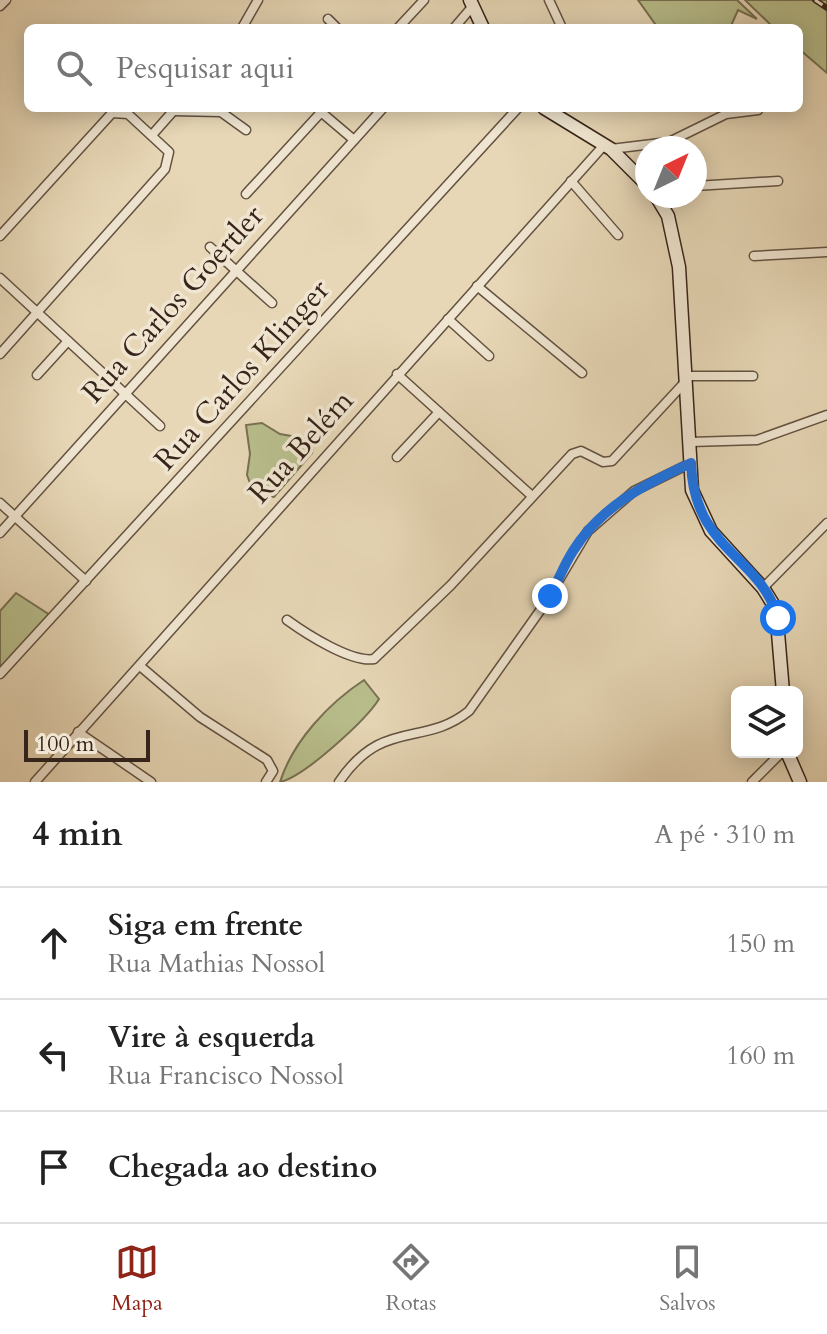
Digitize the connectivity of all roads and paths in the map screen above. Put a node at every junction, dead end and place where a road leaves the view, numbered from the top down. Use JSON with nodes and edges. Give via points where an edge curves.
{"nodes":[{"id":1,"x":6,"y":0,"type":"edge"},
{"id":2,"x":258,"y":0,"type":"edge"},
{"id":3,"x":424,"y":0,"type":"edge"},
{"id":4,"x":549,"y":0,"type":"edge"},
{"id":5,"x":471,"y":4,"type":"edge"},
{"id":6,"x":0,"y":6,"type":"edge"},
{"id":7,"x":328,"y":19,"type":"dead end"},
{"id":8,"x":244,"y":24,"type":"edge"},
{"id":9,"x":333,"y":24,"type":"edge"},
{"id":10,"x":402,"y":24,"type":"edge"},
{"id":11,"x":457,"y":24,"type":"edge"},
{"id":12,"x":481,"y":24,"type":"edge"},
{"id":13,"x":560,"y":24,"type":"edge"},
{"id":14,"x":172,"y":112,"type":"edge"},
{"id":15,"x":221,"y":112,"type":"edge"},
{"id":16,"x":321,"y":112,"type":"edge"},
{"id":17,"x":325,"y":112,"type":"edge"},
{"id":18,"x":379,"y":112,"type":"edge"},
{"id":19,"x":514,"y":112,"type":"edge"},
{"id":20,"x":551,"y":112,"type":"edge"},
{"id":21,"x":742,"y":112,"type":"edge"},
{"id":22,"x":246,"y":130,"type":"dead end"},
{"id":23,"x":152,"y":135,"type":"junction"},
{"id":24,"x":354,"y":140,"type":"junction"},
{"id":25,"x":608,"y":146,"type":"junction"},
{"id":26,"x":635,"y":173,"type":"edge"},
{"id":27,"x":571,"y":181,"type":"junction"},
{"id":28,"x":778,"y":181,"type":"dead end"},
{"id":29,"x":707,"y":185,"type":"edge"},
{"id":30,"x":246,"y":194,"type":"dead end"},
{"id":31,"x":663,"y":208,"type":"edge"},
{"id":32,"x":618,"y":235,"type":"dead end"},
{"id":33,"x":0,"y":236,"type":"edge"},
{"id":34,"x":210,"y":247,"type":"dead end"},
{"id":35,"x":827,"y":252,"type":"edge"},
{"id":36,"x":754,"y":256,"type":"dead end"},
{"id":37,"x":236,"y":270,"type":"junction"},
{"id":38,"x":0,"y":278,"type":"edge"},
{"id":39,"x":477,"y":286,"type":"junction"},
{"id":40,"x":272,"y":303,"type":"dead end"},
{"id":41,"x":37,"y":313,"type":"junction"},
{"id":42,"x":448,"y":319,"type":"junction"},
{"id":43,"x":68,"y":341,"type":"junction"},
{"id":44,"x":0,"y":354,"type":"edge"},
{"id":45,"x":489,"y":356,"type":"dead end"},
{"id":46,"x":582,"y":373,"type":"dead end"},
{"id":47,"x":397,"y":374,"type":"junction"},
{"id":48,"x":37,"y":375,"type":"dead end"},
{"id":49,"x":753,"y":376,"type":"dead end"},
{"id":50,"x":688,"y":378,"type":"junction"},
{"id":51,"x":124,"y":393,"type":"junction"},
{"id":52,"x":439,"y":412,"type":"junction"},
{"id":53,"x":827,"y":415,"type":"edge"},
{"id":54,"x":160,"y":426,"type":"dead end"},
{"id":55,"x":690,"y":442,"type":"junction"},
{"id":56,"x":397,"y":457,"type":"dead end"},
{"id":57,"x":691,"y":463,"type":"junction"},
{"id":58,"x":532,"y":496,"type":"junction"},
{"id":59,"x":0,"y":503,"type":"edge"},
{"id":60,"x":15,"y":516,"type":"junction"},
{"id":61,"x":826,"y":526,"type":"edge"},
{"id":62,"x":0,"y":533,"type":"edge"},
{"id":63,"x":86,"y":581,"type":"junction"},
{"id":64,"x":763,"y":588,"type":"junction"},
{"id":65,"x":287,"y":620,"type":"dead end"},
{"id":66,"x":140,"y":666,"type":"junction"},
{"id":67,"x":0,"y":674,"type":"edge"},
{"id":68,"x":783,"y":686,"type":"edge"},
{"id":69,"x":78,"y":732,"type":"junction"},
{"id":70,"x":778,"y":758,"type":"edge"},
{"id":71,"x":788,"y":758,"type":"edge"},
{"id":72,"x":35,"y":782,"type":"edge"},
{"id":73,"x":151,"y":782,"type":"edge"},
{"id":74,"x":266,"y":782,"type":"edge"},
{"id":75,"x":339,"y":782,"type":"edge"},
{"id":76,"x":752,"y":782,"type":"edge"},
{"id":77,"x":800,"y":782,"type":"edge"}],
"edges":[{"from":1,"to":6,"type":"street"},
{"from":2,"to":8,"type":"street"},
{"from":3,"to":10,"type":"street"},
{"from":4,"to":13,"type":"street"},
{"from":5,"to":11,"type":"street"},
{"from":5,"to":12,"type":"street"},
{"from":7,"to":9,"type":"street"},
{"from":14,"to":23,"type":"street"},
{"from":15,"to":22,"type":"street"},
{"from":16,"to":30,"type":"street"},
{"from":17,"to":24,"type":"street"},
{"from":18,"to":24,"type":"street","name":"Rua Carlos Goertler"},
{"from":19,"to":63,"type":"street","name":"Rua Carlos Klinger"},
{"from":20,"to":25,"type":"street"},
{"from":21,"to":25,"type":"street","via":[[726,114],[669,142]]},
{"from":23,"to":33,"type":"street","via":[[128,114],[112,113]]},
{"from":23,"to":41,"type":"street","via":[[169,152],[168,165]]},
{"from":24,"to":37,"type":"street","name":"Rua Carlos Goertler"},
{"from":25,"to":26,"type":"street"},
{"from":25,"to":27,"type":"street","name":"Rua Belém"},
{"from":27,"to":32,"type":"street"},
{"from":27,"to":39,"type":"street","name":"Rua Belém"},
{"from":28,"to":29,"type":"street"},
{"from":31,"to":50,"type":"street","via":[[676,245]]},
{"from":34,"to":37,"type":"street"},
{"from":35,"to":36,"type":"street"},
{"from":37,"to":40,"type":"street"},
{"from":37,"to":51,"type":"street","name":"Rua Carlos Goertler"},
{"from":38,"to":41,"type":"street"},
{"from":39,"to":42,"type":"street","name":"Rua Belém"},
{"from":39,"to":46,"type":"street"},
{"from":41,"to":43,"type":"street"},
{"from":41,"to":44,"type":"street"},
{"from":42,"to":45,"type":"street"},
{"from":42,"to":47,"type":"street","name":"Rua Belém"},
{"from":43,"to":48,"type":"street"},
{"from":43,"to":51,"type":"street"},
{"from":47,"to":52,"type":"street"},
{"from":47,"to":66,"type":"street","name":"Rua Belém"},
{"from":49,"to":50,"type":"street"},
{"from":50,"to":55,"type":"street"},
{"from":50,"to":58,"type":"street","via":[[612,461],[576,452]]},
{"from":51,"to":54,"type":"street"},
{"from":51,"to":60,"type":"street","name":"Rua Carlos Goertler"},
{"from":52,"to":56,"type":"street"},
{"from":52,"to":58,"type":"street"},
{"from":53,"to":55,"type":"street","via":[[757,440]]},
{"from":55,"to":57,"type":"street"},
{"from":57,"to":64,"type":"street","via":[[692,490],[704,519]]},
{"from":57,"to":75,"type":"street","via":[[634,491],[588,531],[544,605],[469,711],[453,721],[374,745],[354,760]]},
{"from":58,"to":65,"type":"street","via":[[374,659],[323,643]]},
{"from":59,"to":60,"type":"street"},
{"from":60,"to":62,"type":"street","name":"Rua Carlos Goertler"},
{"from":60,"to":63,"type":"street"},
{"from":61,"to":64,"type":"street"},
{"from":63,"to":67,"type":"street","name":"Rua Carlos Klinger"},
{"from":64,"to":68,"type":"street","via":[[778,618]]},
{"from":66,"to":69,"type":"street","name":"Rua Belém"},
{"from":66,"to":74,"type":"street","via":[[200,717],[271,765]]},
{"from":69,"to":72,"type":"street","name":"Rua Belém"},
{"from":69,"to":73,"type":"street"},
{"from":70,"to":76,"type":"street"},
{"from":71,"to":77,"type":"street"}]}
